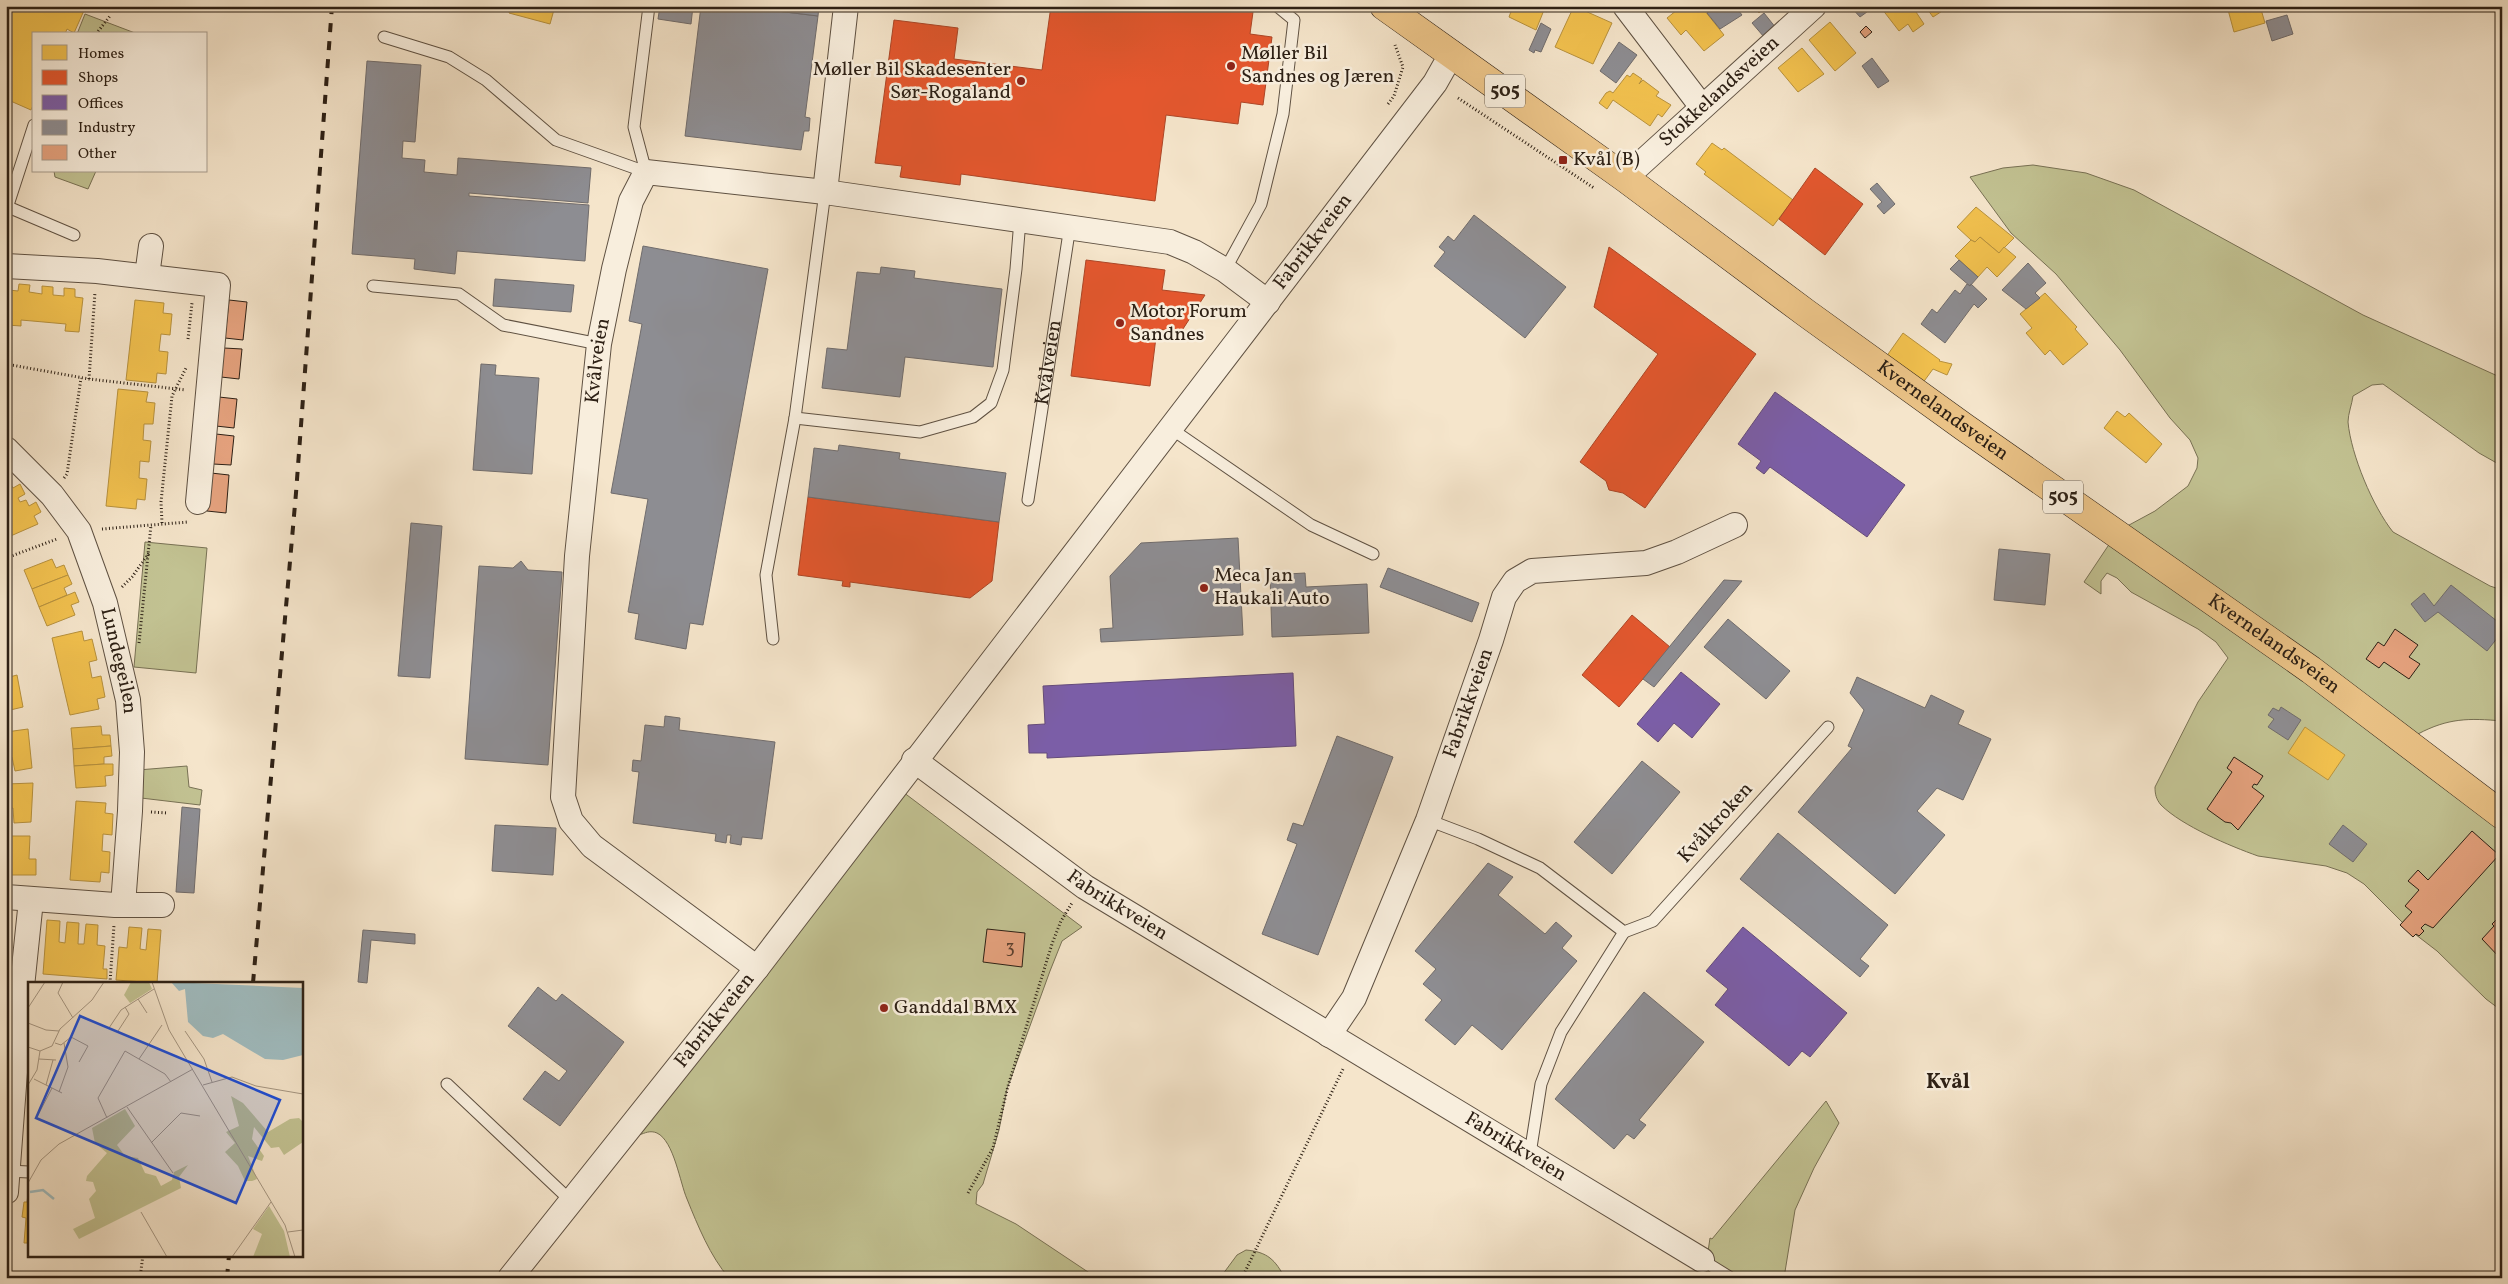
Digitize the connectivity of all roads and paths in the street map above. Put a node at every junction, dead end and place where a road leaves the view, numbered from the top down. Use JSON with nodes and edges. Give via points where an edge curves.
{"nodes":[{"id":1,"x":649,"y":6,"type":"edge"},
{"id":2,"x":846,"y":6,"type":"edge"},
{"id":3,"x":1277,"y":6,"type":"edge"},
{"id":4,"x":1384,"y":6,"type":"edge"},
{"id":5,"x":1625,"y":6,"type":"edge"},
{"id":6,"x":1814,"y":6,"type":"edge"},
{"id":7,"x":110,"y":16,"type":"dead end"},
{"id":8,"x":98,"y":32,"type":"edge"},
{"id":9,"x":384,"y":37,"type":"dead end"},
{"id":10,"x":1393,"y":38,"type":"dead end"},
{"id":11,"x":1452,"y":53,"type":"junction"},
{"id":12,"x":1702,"y":107,"type":"junction"},
{"id":13,"x":1382,"y":112,"type":"dead end"},
{"id":14,"x":32,"y":132,"type":"edge"},
{"id":15,"x":646,"y":172,"type":"junction"},
{"id":16,"x":1625,"y":178,"type":"junction"},
{"id":17,"x":825,"y":192,"type":"junction"},
{"id":18,"x":7,"y":209,"type":"edge"},
{"id":19,"x":1020,"y":220,"type":"junction"},
{"id":20,"x":1070,"y":226,"type":"junction"},
{"id":21,"x":74,"y":235,"type":"dead end"},
{"id":22,"x":151,"y":246,"type":"dead end"},
{"id":23,"x":6,"y":266,"type":"edge"},
{"id":24,"x":1225,"y":270,"type":"junction"},
{"id":25,"x":97,"y":271,"type":"junction"},
{"id":26,"x":147,"y":276,"type":"junction"},
{"id":27,"x":194,"y":281,"type":"junction"},
{"id":28,"x":373,"y":286,"type":"dead end"},
{"id":29,"x":1268,"y":302,"type":"junction"},
{"id":30,"x":188,"y":340,"type":"dead end"},
{"id":31,"x":599,"y":344,"type":"junction"},
{"id":32,"x":186,"y":360,"type":"dead end"},
{"id":33,"x":6,"y":364,"type":"edge"},
{"id":34,"x":81,"y":378,"type":"junction"},
{"id":35,"x":89,"y":379,"type":"junction"},
{"id":36,"x":176,"y":389,"type":"junction"},
{"id":37,"x":208,"y":392,"type":"junction"},
{"id":38,"x":796,"y":418,"type":"junction"},
{"id":39,"x":1170,"y":428,"type":"junction"},
{"id":40,"x":6,"y":449,"type":"edge"},
{"id":41,"x":52,"y":495,"type":"junction"},
{"id":42,"x":1028,"y":500,"type":"dead end"},
{"id":43,"x":198,"y":502,"type":"joint"},
{"id":44,"x":162,"y":523,"type":"junction"},
{"id":45,"x":151,"y":524,"type":"junction"},
{"id":46,"x":1735,"y":525,"type":"dead end"},
{"id":47,"x":79,"y":531,"type":"junction"},
{"id":48,"x":149,"y":552,"type":"junction"},
{"id":49,"x":1373,"y":554,"type":"dead end"},
{"id":50,"x":6,"y":558,"type":"edge"},
{"id":51,"x":105,"y":603,"type":"junction"},
{"id":52,"x":772,"y":639,"type":"dead end"},
{"id":53,"x":138,"y":647,"type":"dead end"},
{"id":54,"x":1828,"y":727,"type":"dead end"},
{"id":55,"x":914,"y":760,"type":"junction"},
{"id":56,"x":2502,"y":815,"type":"edge"},
{"id":57,"x":1428,"y":820,"type":"junction"},
{"id":58,"x":1084,"y":887,"type":"junction"},
{"id":59,"x":6,"y":897,"type":"edge"},
{"id":60,"x":31,"y":900,"type":"junction"},
{"id":61,"x":119,"y":905,"type":"junction"},
{"id":62,"x":162,"y":905,"type":"dead end"},
{"id":63,"x":1624,"y":932,"type":"junction"},
{"id":64,"x":757,"y":968,"type":"junction"},
{"id":65,"x":110,"y":982,"type":"edge"},
{"id":66,"x":24,"y":1007,"type":"edge"},
{"id":67,"x":1329,"y":1035,"type":"junction"},
{"id":68,"x":1353,"y":1049,"type":"junction"},
{"id":69,"x":447,"y":1084,"type":"dead end"},
{"id":70,"x":1530,"y":1154,"type":"junction"},
{"id":71,"x":14,"y":1178,"type":"edge"},
{"id":72,"x":968,"y":1193,"type":"dead end"},
{"id":73,"x":571,"y":1201,"type":"junction"},
{"id":74,"x":143,"y":1256,"type":"edge"},
{"id":75,"x":1702,"y":1260,"type":"joint"},
{"id":76,"x":140,"y":1278,"type":"edge"},
{"id":77,"x":510,"y":1278,"type":"edge"},
{"id":78,"x":1242,"y":1278,"type":"edge"},
{"id":79,"x":1731,"y":1278,"type":"edge"}],
"edges":[{"from":1,"to":15,"type":"lane","via":[[634,127]]},
{"from":2,"to":17,"type":"street"},
{"from":3,"to":24,"type":"lane","via":[[1294,20],[1283,114],[1261,204]]},
{"from":4,"to":11,"type":"main road","name":"Kvernelandsveien","number":"505"},
{"from":5,"to":12,"type":"street"},
{"from":6,"to":12,"type":"street","name":"Stokkelandsveien"},
{"from":7,"to":8,"type":"path"},
{"from":9,"to":15,"type":"lane","via":[[449,57],[486,80],[556,140]]},
{"from":10,"to":13,"type":"path","via":[[1403,67],[1394,96]]},
{"from":11,"to":16,"type":"main road","name":"Kvernelandsveien","number":"505"},
{"from":11,"to":29,"type":"street","name":"Fabrikkveien","via":[[1435,83]]},
{"from":12,"to":16,"type":"street","name":"Stokkelandsveien"},
{"from":14,"to":18,"type":"lane"},
{"from":15,"to":17,"type":"street"},
{"from":15,"to":31,"type":"street","name":"Kvålveien","via":[[631,201]]},
{"from":16,"to":56,"type":"main road","name":"Kvernelandsveien","number":"505","via":[[1964,427],[2311,670]]},
{"from":17,"to":19,"type":"street"},
{"from":17,"to":38,"type":"lane"},
{"from":18,"to":21,"type":"lane"},
{"from":19,"to":20,"type":"street"},
{"from":19,"to":38,"type":"lane","via":[[1003,370],[991,403],[973,417],[920,432]]},
{"from":20,"to":24,"type":"street","via":[[1170,242]]},
{"from":20,"to":42,"type":"lane","name":"Kvålveien"},
{"from":22,"to":26,"type":"street"},
{"from":23,"to":25,"type":"street"},
{"from":24,"to":29,"type":"street"},
{"from":25,"to":26,"type":"street"},
{"from":25,"to":35,"type":"path"},
{"from":26,"to":27,"type":"street"},
{"from":27,"to":30,"type":"path"},
{"from":27,"to":37,"type":"street","via":[[218,285]]},
{"from":28,"to":31,"type":"lane","via":[[459,294],[503,325]]},
{"from":29,"to":39,"type":"street","name":"Fabrikkveien"},
{"from":31,"to":64,"type":"street","name":"Kvålveien","via":[[577,556],[563,797],[571,821],[592,846]]},
{"from":32,"to":36,"type":"path","via":[[186,370]]},
{"from":33,"to":34,"type":"path"},
{"from":34,"to":35,"type":"path"},
{"from":34,"to":41,"type":"path","via":[[67,474]]},
{"from":35,"to":36,"type":"path"},
{"from":36,"to":37,"type":"path"},
{"from":36,"to":44,"type":"path","via":[[172,396]]},
{"from":37,"to":43,"type":"street"},
{"from":38,"to":52,"type":"lane","via":[[766,575]]},
{"from":39,"to":49,"type":"lane","via":[[1311,525]]},
{"from":39,"to":55,"type":"street","name":"Fabrikkveien"},
{"from":40,"to":41,"type":"street","name":"Lundegeilen"},
{"from":41,"to":47,"type":"street","name":"Lundegeilen"},
{"from":43,"to":44,"type":"path","via":[[195,522]]},
{"from":44,"to":45,"type":"path"},
{"from":45,"to":47,"type":"path"},
{"from":45,"to":48,"type":"path"},
{"from":46,"to":57,"type":"street","name":"Fabrikkveien","via":[[1646,563],[1532,571],[1514,581],[1504,597]]},
{"from":47,"to":50,"type":"path"},
{"from":47,"to":51,"type":"street","name":"Lundegeilen"},
{"from":48,"to":51,"type":"path","via":[[132,577]]},
{"from":48,"to":53,"type":"path"},
{"from":51,"to":61,"type":"street","name":"Lundegeilen","via":[[128,700],[132,752],[130,811]]},
{"from":54,"to":63,"type":"lane","name":"Kvålkroken","via":[[1653,921]]},
{"from":55,"to":58,"type":"street","name":"Fabrikkveien"},
{"from":55,"to":64,"type":"street","name":"Fabrikkveien"},
{"from":57,"to":63,"type":"lane","via":[[1540,868]]},
{"from":57,"to":67,"type":"street","name":"Fabrikkveien","via":[[1354,998]]},
{"from":58,"to":67,"type":"street","name":"Fabrikkveien"},
{"from":58,"to":72,"type":"path","via":[[1061,921],[1008,1086],[993,1148]]},
{"from":59,"to":60,"type":"street"},
{"from":60,"to":61,"type":"street"},
{"from":60,"to":66,"type":"street"},
{"from":61,"to":62,"type":"street"},
{"from":61,"to":65,"type":"path"},
{"from":63,"to":70,"type":"lane","via":[[1561,1032],[1541,1084]]},
{"from":64,"to":73,"type":"street","name":"Fabrikkveien"},
{"from":66,"to":71,"type":"street"},
{"from":67,"to":68,"type":"street","name":"Fabrikkveien"},
{"from":68,"to":70,"type":"street","name":"Fabrikkveien"},
{"from":68,"to":78,"type":"path"},
{"from":69,"to":73,"type":"lane"},
{"from":70,"to":75,"type":"street","name":"Fabrikkveien"},
{"from":73,"to":77,"type":"street","name":"Fabrikkveien"},
{"from":74,"to":76,"type":"path"},
{"from":75,"to":79,"type":"lane"}]}
